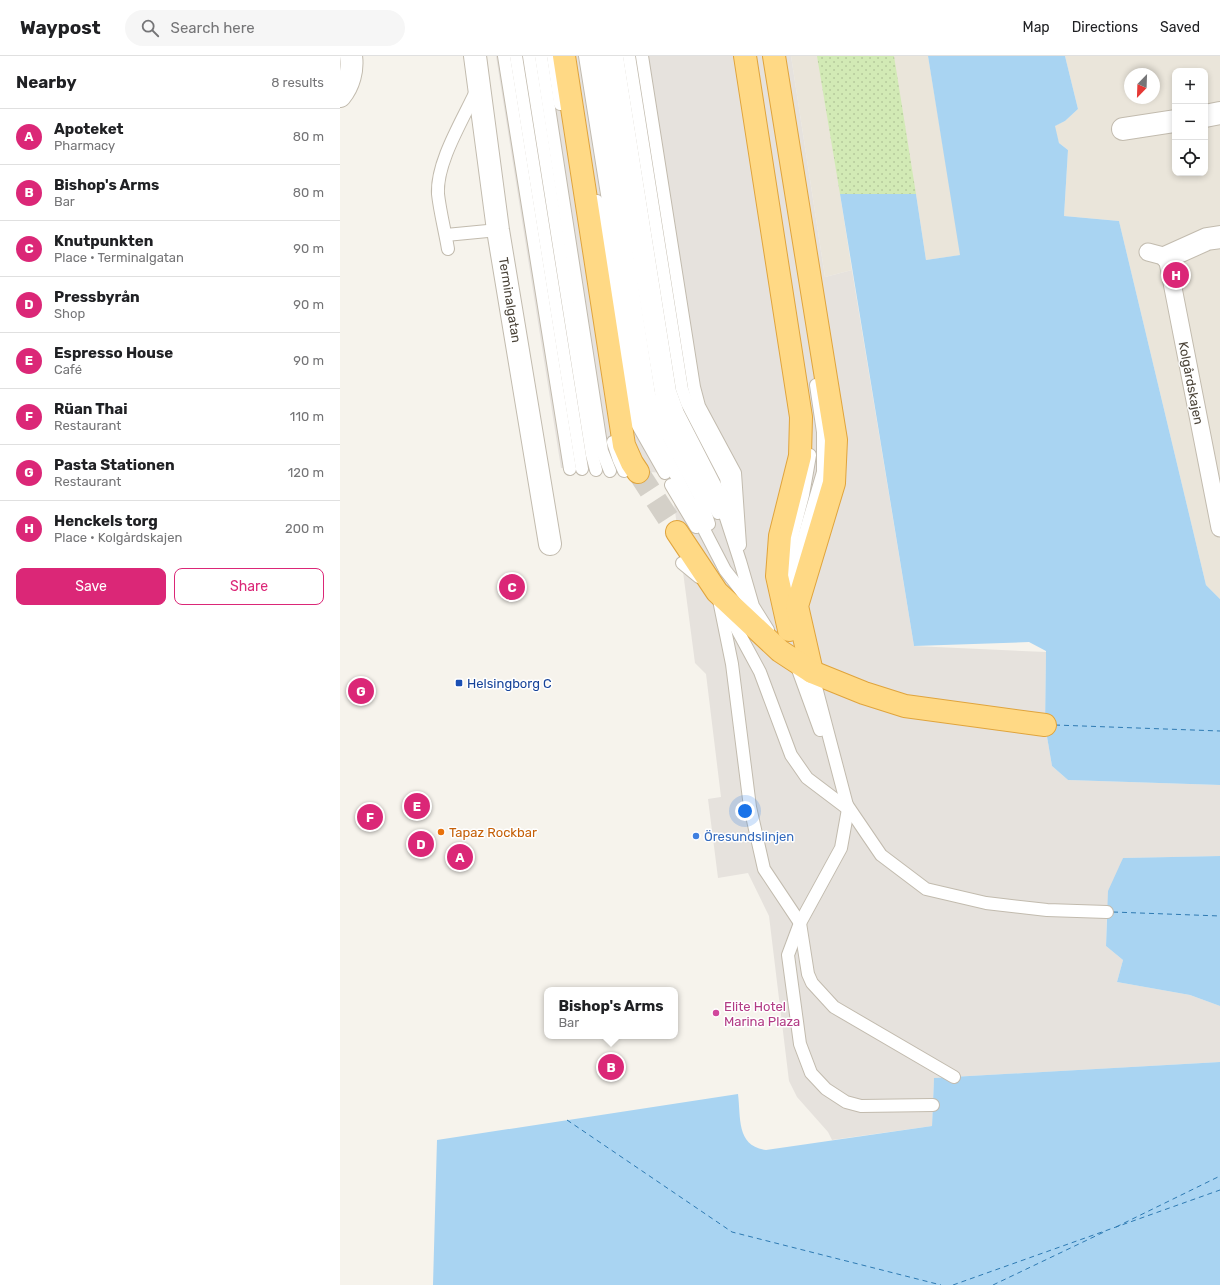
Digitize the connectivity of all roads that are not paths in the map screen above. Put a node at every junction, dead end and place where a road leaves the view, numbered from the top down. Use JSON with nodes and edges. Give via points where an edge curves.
{"nodes":[{"id":1,"x":351,"y":56,"type":"edge"},
{"id":2,"x":475,"y":56,"type":"edge"},
{"id":3,"x":504,"y":56,"type":"edge"},
{"id":4,"x":516,"y":56,"type":"edge"},
{"id":5,"x":529,"y":56,"type":"edge"},
{"id":6,"x":541,"y":56,"type":"edge"},
{"id":7,"x":553,"y":56,"type":"edge"},
{"id":8,"x":564,"y":56,"type":"edge"},
{"id":9,"x":574,"y":56,"type":"edge"},
{"id":10,"x":585,"y":56,"type":"edge"},
{"id":11,"x":596,"y":56,"type":"edge"},
{"id":12,"x":606,"y":56,"type":"edge"},
{"id":13,"x":617,"y":56,"type":"edge"},
{"id":14,"x":629,"y":56,"type":"edge"},
{"id":15,"x":642,"y":56,"type":"edge"},
{"id":16,"x":745,"y":56,"type":"edge"},
{"id":17,"x":754,"y":56,"type":"edge"},
{"id":18,"x":765,"y":56,"type":"edge"},
{"id":19,"x":774,"y":56,"type":"edge"},
{"id":20,"x":480,"y":84,"type":"junction"},
{"id":21,"x":340,"y":96,"type":"edge"},
{"id":22,"x":1220,"y":113,"type":"edge"},
{"id":23,"x":1208,"y":115,"type":"edge"},
{"id":24,"x":1172,"y":121,"type":"edge"},
{"id":25,"x":1123,"y":129,"type":"dead end"},
{"id":26,"x":489,"y":230,"type":"junction"},
{"id":27,"x":446,"y":235,"type":"junction"},
{"id":28,"x":1220,"y":237,"type":"edge"},
{"id":29,"x":448,"y":249,"type":"dead end"},
{"id":30,"x":1157,"y":255,"type":"joint"},
{"id":31,"x":596,"y":470,"type":"dead end"},
{"id":32,"x":610,"y":471,"type":"dead end"},
{"id":33,"x":631,"y":472,"type":"joint"},
{"id":34,"x":665,"y":473,"type":"dead end"},
{"id":35,"x":671,"y":485,"type":"dead end"},
{"id":36,"x":1220,"y":528,"type":"edge"},
{"id":37,"x":679,"y":541,"type":"tunnel mouth"},
{"id":38,"x":550,"y":544,"type":"dead end"},
{"id":39,"x":740,"y":561,"type":"junction"},
{"id":40,"x":682,"y":568,"type":"dead end"},
{"id":41,"x":725,"y":570,"type":"junction"},
{"id":42,"x":792,"y":581,"type":"junction"},
{"id":43,"x":717,"y":592,"type":"junction"},
{"id":44,"x":753,"y":606,"type":"junction"},
{"id":45,"x":797,"y":606,"type":"junction"},
{"id":46,"x":796,"y":662,"type":"junction"},
{"id":47,"x":1045,"y":725,"type":"dead end"},
{"id":48,"x":848,"y":809,"type":"junction"},
{"id":49,"x":1107,"y":912,"type":"dead end"},
{"id":50,"x":800,"y":923,"type":"junction"},
{"id":51,"x":954,"y":1077,"type":"dead end"},
{"id":52,"x":933,"y":1105,"type":"dead end"}],
"edges":[{"from":1,"to":21,"type":"street","via":[[351,72]]},
{"from":2,"to":20,"type":"street","name":"Terminalgatan"},
{"from":3,"to":4,"type":"lane","via":[[576,469]]},
{"from":5,"to":31,"type":"lane"},
{"from":6,"to":32,"type":"lane","via":[[602,451]]},
{"from":7,"to":33,"type":"lane","via":[[614,448]]},
{"from":8,"to":33,"type":"highway","via":[[624,445],[632,463]]},
{"from":9,"to":34,"type":"lane","via":[[629,397],[636,422]]},
{"from":10,"to":41,"type":"lane","via":[[644,414]]},
{"from":11,"to":41,"type":"lane","via":[[649,393],[654,410],[700,497]]},
{"from":12,"to":39,"type":"lane","via":[[663,405]]},
{"from":13,"to":39,"type":"lane","via":[[670,391],[678,413],[716,487]]},
{"from":14,"to":39,"type":"lane","via":[[682,389],[686,403],[726,478]]},
{"from":15,"to":39,"type":"lane","via":[[694,387],[699,406],[735,473]]},
{"from":16,"to":46,"type":"highway","via":[[801,417],[800,456],[780,536],[777,576]]},
{"from":17,"to":42,"type":"lane","via":[[810,450],[803,495],[790,545]]},
{"from":18,"to":42,"type":"lane","via":[[823,432],[823,472]]},
{"from":19,"to":45,"type":"highway","via":[[836,440],[834,483]]},
{"from":20,"to":26,"type":"street","name":"Terminalgatan"},
{"from":20,"to":27,"type":"lane","via":[[454,138],[439,182],[438,194]]},
{"from":22,"to":23,"type":"street"},
{"from":24,"to":25,"type":"street"},
{"from":26,"to":27,"type":"lane"},
{"from":26,"to":38,"type":"street","name":"Terminalgatan"},
{"from":27,"to":29,"type":"lane"},
{"from":28,"to":30,"type":"street"},
{"from":30,"to":36,"type":"street","name":"Kolgårdskajen"},
{"from":35,"to":41,"type":"lane"},
{"from":37,"to":43,"type":"highway"},
{"from":39,"to":44,"type":"lane"},
{"from":40,"to":43,"type":"lane"},
{"from":41,"to":44,"type":"lane"},
{"from":42,"to":45,"type":"lane"},
{"from":43,"to":46,"type":"highway"},
{"from":43,"to":48,"type":"lane","via":[[760,672],[791,755],[807,778]]},
{"from":43,"to":50,"type":"lane","via":[[732,664],[750,808],[764,869]]},
{"from":44,"to":46,"type":"lane"},
{"from":45,"to":46,"type":"highway"},
{"from":46,"to":47,"type":"highway","via":[[864,693],[905,706]]},
{"from":46,"to":48,"type":"lane"},
{"from":46,"to":48,"type":"lane"},
{"from":48,"to":49,"type":"lane","via":[[881,855],[926,889],[986,903],[1047,910]]},
{"from":48,"to":50,"type":"lane","via":[[841,848]]},
{"from":50,"to":51,"type":"lane","via":[[808,974],[821,995],[834,1007]]},
{"from":50,"to":52,"type":"lane","via":[[788,956],[800,1044],[812,1073],[826,1089],[846,1102],[861,1106]]}]}
